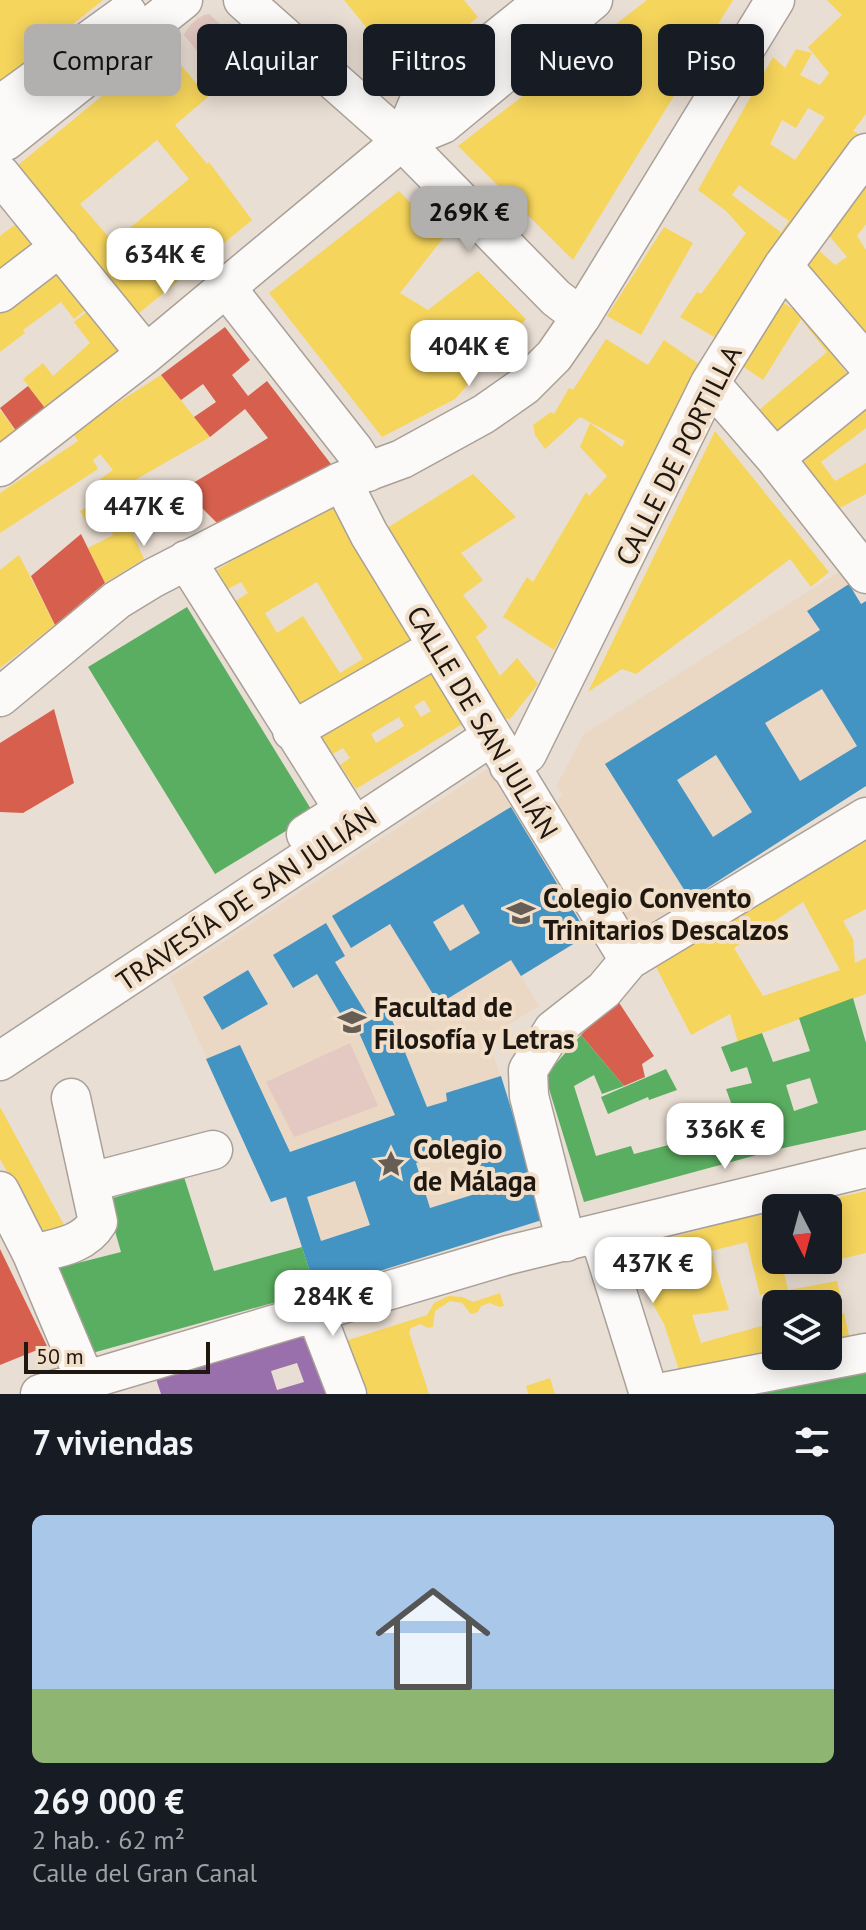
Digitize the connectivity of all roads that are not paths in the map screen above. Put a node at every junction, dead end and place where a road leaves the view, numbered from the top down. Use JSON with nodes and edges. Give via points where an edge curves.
{"nodes":[{"id":1,"x":146,"y":0,"type":"edge"},
{"id":2,"x":183,"y":0,"type":"edge"},
{"id":3,"x":243,"y":0,"type":"edge"},
{"id":4,"x":593,"y":0,"type":"edge"},
{"id":5,"x":775,"y":0,"type":"edge"},
{"id":6,"x":534,"y":3,"type":"edge"},
{"id":7,"x":0,"y":105,"type":"edge"},
{"id":8,"x":0,"y":141,"type":"edge"},
{"id":9,"x":402,"y":141,"type":"junction"},
{"id":10,"x":866,"y":153,"type":"edge"},
{"id":11,"x":0,"y":174,"type":"edge"},
{"id":12,"x":60,"y":247,"type":"junction"},
{"id":13,"x":783,"y":266,"type":"junction"},
{"id":14,"x":225,"y":286,"type":"junction"},
{"id":15,"x":0,"y":293,"type":"edge"},
{"id":16,"x":581,"y":317,"type":"junction"},
{"id":17,"x":146,"y":354,"type":"junction"},
{"id":18,"x":866,"y":363,"type":"edge"},
{"id":19,"x":710,"y":383,"type":"junction"},
{"id":20,"x":866,"y":384,"type":"edge"},
{"id":21,"x":775,"y":458,"type":"junction"},
{"id":22,"x":0,"y":467,"type":"edge"},
{"id":23,"x":355,"y":477,"type":"junction"},
{"id":24,"x":186,"y":560,"type":"junction"},
{"id":25,"x":866,"y":574,"type":"edge"},
{"id":26,"x":438,"y":647,"type":"junction"},
{"id":27,"x":0,"y":697,"type":"edge"},
{"id":28,"x":292,"y":731,"type":"junction"},
{"id":29,"x":500,"y":751,"type":"junction"},
{"id":30,"x":866,"y":817,"type":"edge"},
{"id":31,"x":313,"y":852,"type":"junction"},
{"id":32,"x":629,"y":960,"type":"junction"},
{"id":33,"x":0,"y":1061,"type":"edge"},
{"id":34,"x":71,"y":1098,"type":"dead end"},
{"id":35,"x":213,"y":1150,"type":"dead end"},
{"id":36,"x":866,"y":1168,"type":"edge"},
{"id":37,"x":91,"y":1182,"type":"junction"},
{"id":38,"x":0,"y":1191,"type":"edge"},
{"id":39,"x":582,"y":1238,"type":"junction"},
{"id":40,"x":32,"y":1254,"type":"junction"},
{"id":41,"x":315,"y":1311,"type":"junction"},
{"id":42,"x":866,"y":1353,"type":"edge"},
{"id":43,"x":85,"y":1380,"type":"junction"},
{"id":44,"x":40,"y":1394,"type":"edge"},
{"id":45,"x":347,"y":1394,"type":"edge"},
{"id":46,"x":652,"y":1394,"type":"edge"}],
"edges":[{"from":1,"to":7,"type":"street"},
{"from":2,"to":8,"type":"street"},
{"from":3,"to":9,"type":"street"},
{"from":4,"to":9,"type":"street","via":[[443,124]]},
{"from":5,"to":16,"type":"street"},
{"from":6,"to":9,"type":"street","via":[[419,101]]},
{"from":9,"to":14,"type":"street"},
{"from":9,"to":16,"type":"street"},
{"from":10,"to":13,"type":"street","name":"CALLE DE PORTILLA"},
{"from":11,"to":12,"type":"street"},
{"from":12,"to":15,"type":"street"},
{"from":12,"to":17,"type":"street"},
{"from":13,"to":18,"type":"street"},
{"from":13,"to":19,"type":"street","name":"CALLE DE PORTILLA"},
{"from":14,"to":17,"type":"street"},
{"from":14,"to":23,"type":"street","name":"CALLE DE SAN JULIÁN","via":[[344,438]]},
{"from":16,"to":23,"type":"street","via":[[554,356],[524,386],[439,440]]},
{"from":17,"to":22,"type":"street"},
{"from":19,"to":21,"type":"street"},
{"from":19,"to":29,"type":"street","name":"CALLE DE PORTILLA","via":[[527,754]]},
{"from":20,"to":21,"type":"street"},
{"from":21,"to":25,"type":"street"},
{"from":23,"to":24,"type":"street"},
{"from":23,"to":26,"type":"street","name":"CALLE DE SAN JULIÁN","via":[[369,534]]},
{"from":24,"to":27,"type":"street","via":[[117,600]]},
{"from":24,"to":28,"type":"street"},
{"from":26,"to":28,"type":"street"},
{"from":26,"to":29,"type":"street","name":"CALLE DE SAN JULIÁN"},
{"from":28,"to":31,"type":"street","via":[[344,810],[303,836]]},
{"from":29,"to":31,"type":"street","name":"TRAVESÍA DE SAN JULIÁN"},
{"from":29,"to":32,"type":"street","name":"CALLE DE SAN JULIÁN"},
{"from":30,"to":32,"type":"street"},
{"from":31,"to":33,"type":"street","name":"TRAVESÍA DE SAN JULIÁN"},
{"from":32,"to":39,"type":"street","via":[[604,990],[553,1030],[528,1070],[529,1096]]},
{"from":34,"to":37,"type":"street"},
{"from":35,"to":37,"type":"street"},
{"from":36,"to":39,"type":"street"},
{"from":37,"to":40,"type":"street","via":[[98,1222],[90,1235]]},
{"from":38,"to":40,"type":"street"},
{"from":39,"to":41,"type":"street"},
{"from":39,"to":46,"type":"street"},
{"from":40,"to":43,"type":"street"},
{"from":41,"to":43,"type":"street"},
{"from":41,"to":45,"type":"street"},
{"from":42,"to":46,"type":"street"},
{"from":43,"to":44,"type":"street"}]}
